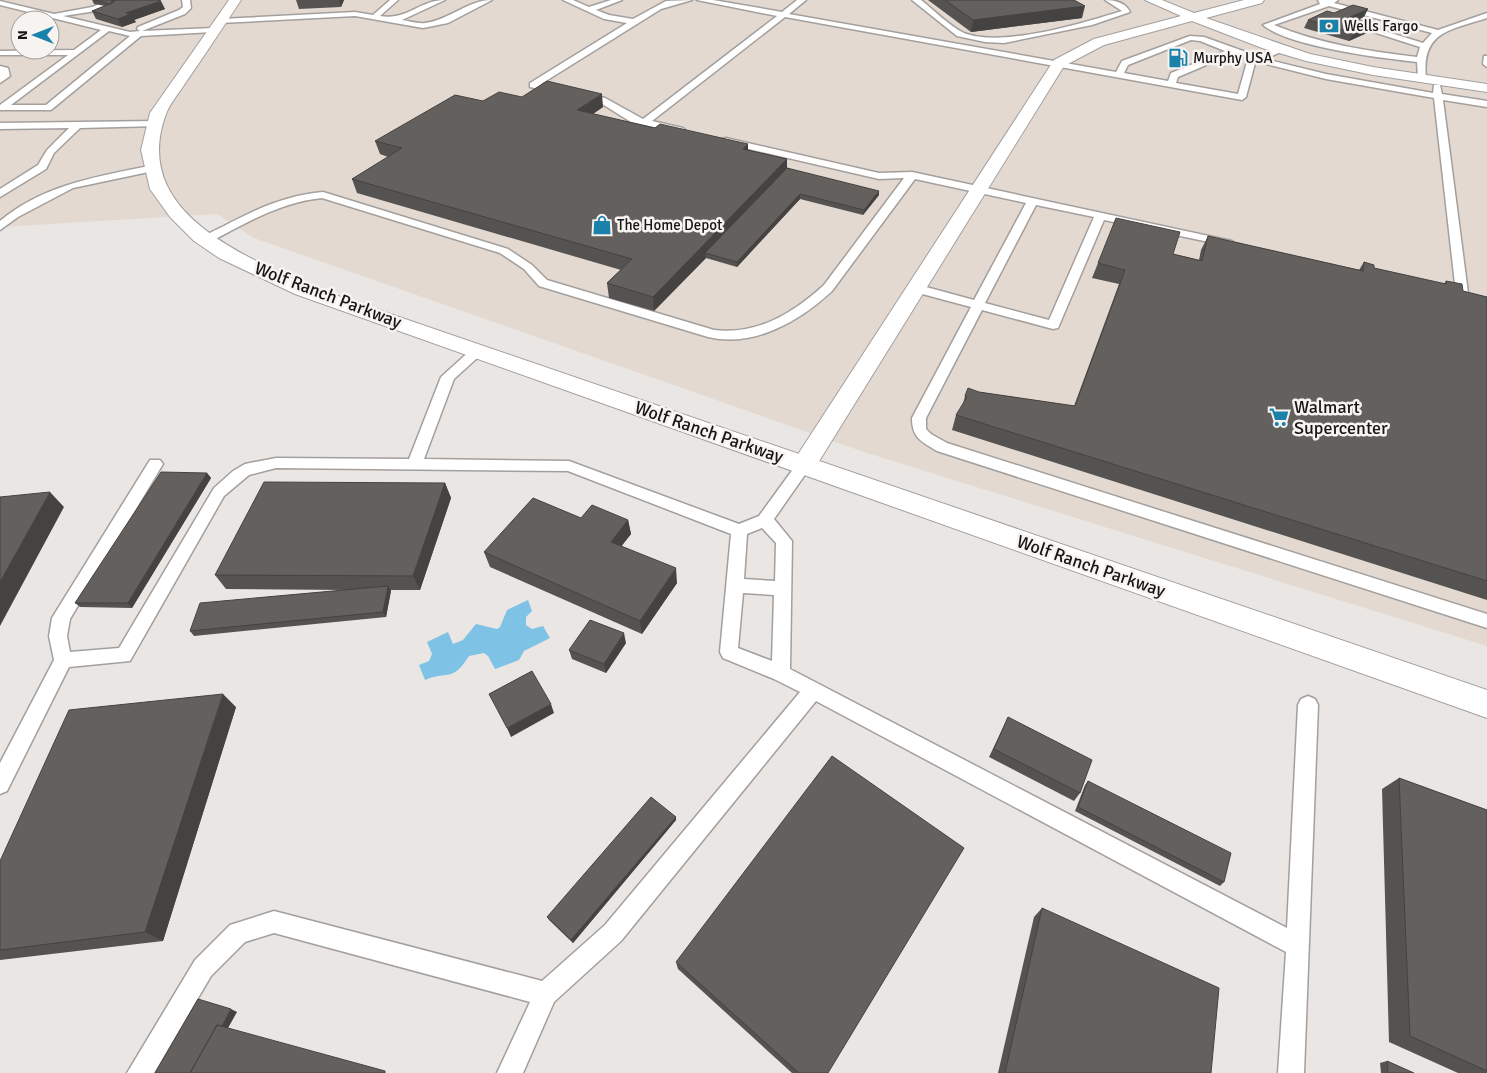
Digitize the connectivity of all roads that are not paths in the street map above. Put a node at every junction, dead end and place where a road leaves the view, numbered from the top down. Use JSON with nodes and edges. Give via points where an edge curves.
{"nodes":[{"id":1,"x":30,"y":0,"type":"edge"},
{"id":2,"x":117,"y":0,"type":"edge"},
{"id":3,"x":186,"y":0,"type":"edge"},
{"id":4,"x":235,"y":0,"type":"edge"},
{"id":5,"x":394,"y":0,"type":"edge"},
{"id":6,"x":441,"y":0,"type":"edge"},
{"id":7,"x":488,"y":0,"type":"edge"},
{"id":8,"x":567,"y":0,"type":"edge"},
{"id":9,"x":618,"y":0,"type":"edge"},
{"id":10,"x":688,"y":0,"type":"edge"},
{"id":11,"x":701,"y":0,"type":"edge"},
{"id":12,"x":802,"y":0,"type":"edge"},
{"id":13,"x":916,"y":0,"type":"edge"},
{"id":14,"x":1109,"y":0,"type":"edge"},
{"id":15,"x":1151,"y":0,"type":"edge"},
{"id":16,"x":1258,"y":0,"type":"edge"},
{"id":17,"x":1331,"y":2,"type":"edge"},
{"id":18,"x":0,"y":3,"type":"edge"},
{"id":19,"x":12,"y":6,"type":"junction"},
{"id":20,"x":53,"y":6,"type":"dead end"},
{"id":21,"x":1310,"y":6,"type":"edge"},
{"id":22,"x":590,"y":9,"type":"junction"},
{"id":23,"x":27,"y":10,"type":"edge"},
{"id":24,"x":41,"y":10,"type":"edge"},
{"id":25,"x":785,"y":14,"type":"junction"},
{"id":26,"x":60,"y":15,"type":"edge"},
{"id":27,"x":1487,"y":15,"type":"edge"},
{"id":28,"x":376,"y":16,"type":"junction"},
{"id":29,"x":1324,"y":16,"type":"edge"},
{"id":30,"x":1195,"y":17,"type":"junction"},
{"id":31,"x":60,"y":18,"type":"edge"},
{"id":32,"x":393,"y":21,"type":"junction"},
{"id":33,"x":1342,"y":21,"type":"edge"},
{"id":34,"x":634,"y":22,"type":"junction"},
{"id":35,"x":217,"y":26,"type":"junction"},
{"id":36,"x":108,"y":29,"type":"junction"},
{"id":37,"x":1438,"y":32,"type":"junction"},
{"id":38,"x":134,"y":34,"type":"junction"},
{"id":39,"x":1426,"y":43,"type":"junction"},
{"id":40,"x":1280,"y":49,"type":"junction"},
{"id":41,"x":1232,"y":51,"type":"junction"},
{"id":42,"x":76,"y":52,"type":"junction"},
{"id":43,"x":0,"y":53,"type":"edge"},
{"id":44,"x":1258,"y":59,"type":"junction"},
{"id":45,"x":1420,"y":60,"type":"junction"},
{"id":46,"x":1059,"y":64,"type":"junction"},
{"id":47,"x":0,"y":69,"type":"edge"},
{"id":48,"x":1119,"y":75,"type":"junction"},
{"id":49,"x":1422,"y":78,"type":"junction"},
{"id":50,"x":0,"y":80,"type":"edge"},
{"id":51,"x":1436,"y":80,"type":"junction"},
{"id":52,"x":1171,"y":84,"type":"junction"},
{"id":53,"x":1487,"y":88,"type":"edge"},
{"id":54,"x":1438,"y":96,"type":"junction"},
{"id":55,"x":1487,"y":104,"type":"edge"},
{"id":56,"x":48,"y":108,"type":"junction"},
{"id":57,"x":645,"y":122,"type":"junction"},
{"id":58,"x":156,"y":124,"type":"junction"},
{"id":59,"x":77,"y":125,"type":"junction"},
{"id":60,"x":0,"y":126,"type":"edge"},
{"id":61,"x":26,"y":126,"type":"junction"},
{"id":62,"x":690,"y":132,"type":"edge"},
{"id":63,"x":718,"y":139,"type":"edge"},
{"id":64,"x":155,"y":173,"type":"junction"},
{"id":65,"x":912,"y":176,"type":"junction"},
{"id":66,"x":978,"y":190,"type":"junction"},
{"id":67,"x":0,"y":194,"type":"edge"},
{"id":68,"x":1032,"y":202,"type":"junction"},
{"id":69,"x":1100,"y":216,"type":"junction"},
{"id":70,"x":0,"y":227,"type":"edge"},
{"id":71,"x":206,"y":240,"type":"junction"},
{"id":72,"x":1241,"y":246,"type":"edge"},
{"id":73,"x":915,"y":288,"type":"junction"},
{"id":74,"x":1462,"y":293,"type":"edge"},
{"id":75,"x":978,"y":305,"type":"junction"},
{"id":76,"x":478,"y":351,"type":"junction"},
{"id":77,"x":155,"y":464,"type":"dead end"},
{"id":78,"x":414,"y":464,"type":"junction"},
{"id":79,"x":804,"y":465,"type":"junction"},
{"id":80,"x":766,"y":520,"type":"junction"},
{"id":81,"x":739,"y":531,"type":"junction"},
{"id":82,"x":735,"y":585,"type":"junction"},
{"id":83,"x":782,"y":589,"type":"junction"},
{"id":84,"x":1487,"y":621,"type":"edge"},
{"id":85,"x":63,"y":660,"type":"junction"},
{"id":86,"x":781,"y":673,"type":"junction"},
{"id":87,"x":813,"y":690,"type":"junction"},
{"id":88,"x":1487,"y":704,"type":"edge"},
{"id":89,"x":1308,"y":705,"type":"dead end"},
{"id":90,"x":0,"y":784,"type":"edge"},
{"id":91,"x":1298,"y":946,"type":"junction"},
{"id":92,"x":546,"y":994,"type":"junction"},
{"id":93,"x":140,"y":1073,"type":"edge"},
{"id":94,"x":510,"y":1073,"type":"edge"},
{"id":95,"x":1291,"y":1073,"type":"edge"}],
"edges":[{"from":1,"to":19,"type":"lane"},
{"from":2,"to":26,"type":"lane","via":[[93,9]]},
{"from":3,"to":38,"type":"lane","via":[[187,8],[182,12]]},
{"from":4,"to":35,"type":"street","name":"Wolf Ranch Parkway"},
{"from":5,"to":28,"type":"lane"},
{"from":6,"to":32,"type":"lane"},
{"from":7,"to":32,"type":"lane","via":[[437,24],[416,26]]},
{"from":8,"to":22,"type":"lane"},
{"from":9,"to":22,"type":"lane"},
{"from":10,"to":34,"type":"lane","via":[[663,5]]},
{"from":11,"to":25,"type":"lane"},
{"from":12,"to":25,"type":"lane"},
{"from":13,"to":14,"type":"lane","via":[[960,34],[1004,41],[1092,23],[1126,12]]},
{"from":15,"to":30,"type":"street"},
{"from":16,"to":30,"type":"street"},
{"from":17,"to":21,"type":"lane"},
{"from":17,"to":37,"type":"lane"},
{"from":18,"to":19,"type":"lane"},
{"from":19,"to":23,"type":"lane"},
{"from":20,"to":24,"type":"lane"},
{"from":21,"to":29,"type":"lane"},
{"from":21,"to":39,"type":"lane"},
{"from":21,"to":45,"type":"lane","via":[[1267,25],[1324,45]]},
{"from":22,"to":34,"type":"lane","via":[[607,17]]},
{"from":25,"to":46,"type":"lane"},
{"from":25,"to":57,"type":"lane"},
{"from":27,"to":37,"type":"lane"},
{"from":28,"to":32,"type":"lane"},
{"from":28,"to":35,"type":"lane","via":[[339,15]]},
{"from":30,"to":40,"type":"street"},
{"from":30,"to":46,"type":"street","via":[[1099,42]]},
{"from":31,"to":36,"type":"lane"},
{"from":33,"to":39,"type":"lane"},
{"from":34,"to":57,"type":"lane","via":[[533,85],[602,100],[634,120]]},
{"from":35,"to":38,"type":"lane"},
{"from":35,"to":58,"type":"street","name":"Wolf Ranch Parkway","via":[[158,113]]},
{"from":36,"to":38,"type":"lane"},
{"from":36,"to":42,"type":"lane"},
{"from":37,"to":39,"type":"lane"},
{"from":38,"to":56,"type":"lane"},
{"from":39,"to":45,"type":"lane"},
{"from":40,"to":44,"type":"lane"},
{"from":40,"to":49,"type":"street","via":[[1331,63]]},
{"from":41,"to":44,"type":"lane"},
{"from":41,"to":48,"type":"lane","via":[[1201,39],[1187,39],[1125,63]]},
{"from":41,"to":52,"type":"lane","via":[[1174,75]]},
{"from":42,"to":43,"type":"lane"},
{"from":42,"to":56,"type":"lane","via":[[2,108]]},
{"from":44,"to":52,"type":"lane","via":[[1251,62],[1242,97]]},
{"from":44,"to":54,"type":"lane","via":[[1296,71]]},
{"from":45,"to":49,"type":"lane"},
{"from":46,"to":48,"type":"lane"},
{"from":46,"to":66,"type":"street"},
{"from":47,"to":50,"type":"lane","via":[[6,70],[6,76]]},
{"from":48,"to":52,"type":"lane"},
{"from":49,"to":51,"type":"street"},
{"from":51,"to":53,"type":"street"},
{"from":51,"to":54,"type":"lane"},
{"from":54,"to":55,"type":"lane"},
{"from":54,"to":74,"type":"lane"},
{"from":56,"to":61,"type":"lane"},
{"from":57,"to":62,"type":"lane"},
{"from":58,"to":59,"type":"lane"},
{"from":58,"to":64,"type":"street","name":"Wolf Ranch Parkway","via":[[150,150]]},
{"from":59,"to":61,"type":"lane"},
{"from":59,"to":67,"type":"lane","via":[[50,152],[42,167]]},
{"from":60,"to":61,"type":"lane"},
{"from":63,"to":65,"type":"lane","via":[[879,176]]},
{"from":64,"to":70,"type":"lane","via":[[69,196],[47,197]]},
{"from":64,"to":71,"type":"street","name":"Wolf Ranch Parkway","via":[[159,188],[177,213]]},
{"from":65,"to":66,"type":"lane"},
{"from":65,"to":71,"type":"lane","via":[[828,288],[790,316],[750,334],[713,334],[543,283],[528,267],[504,251],[323,195],[287,199]]},
{"from":66,"to":68,"type":"lane"},
{"from":66,"to":73,"type":"street"},
{"from":68,"to":69,"type":"lane"},
{"from":68,"to":75,"type":"lane"},
{"from":69,"to":72,"type":"lane"},
{"from":69,"to":75,"type":"lane","via":[[1053,325]]},
{"from":71,"to":76,"type":"street","name":"Wolf Ranch Parkway","via":[[226,254],[302,290]]},
{"from":73,"to":75,"type":"lane"},
{"from":73,"to":79,"type":"street"},
{"from":75,"to":84,"type":"lane","via":[[919,418],[919,430],[926,438],[942,447]]},
{"from":76,"to":78,"type":"lane","via":[[448,377]]},
{"from":76,"to":79,"type":"street","name":"Wolf Ranch Parkway"},
{"from":77,"to":85,"type":"lane","via":[[61,618],[58,636]]},
{"from":78,"to":81,"type":"lane","via":[[569,466]]},
{"from":78,"to":85,"type":"lane","via":[[276,463],[253,466],[234,476],[219,492],[124,655]]},
{"from":79,"to":80,"type":"lane"},
{"from":79,"to":88,"type":"street","name":"Wolf Ranch Parkway"},
{"from":80,"to":81,"type":"lane"},
{"from":80,"to":83,"type":"lane","via":[[784,541]]},
{"from":81,"to":82,"type":"lane"},
{"from":82,"to":83,"type":"lane"},
{"from":82,"to":86,"type":"lane","via":[[729,652]]},
{"from":83,"to":86,"type":"lane"},
{"from":85,"to":90,"type":"lane"},
{"from":86,"to":87,"type":"lane"},
{"from":87,"to":91,"type":"lane"},
{"from":87,"to":92,"type":"lane","via":[[613,933]]},
{"from":89,"to":91,"type":"lane"},
{"from":91,"to":95,"type":"lane"},
{"from":92,"to":93,"type":"lane","via":[[274,922],[238,933],[203,968]]},
{"from":92,"to":94,"type":"lane"}]}
